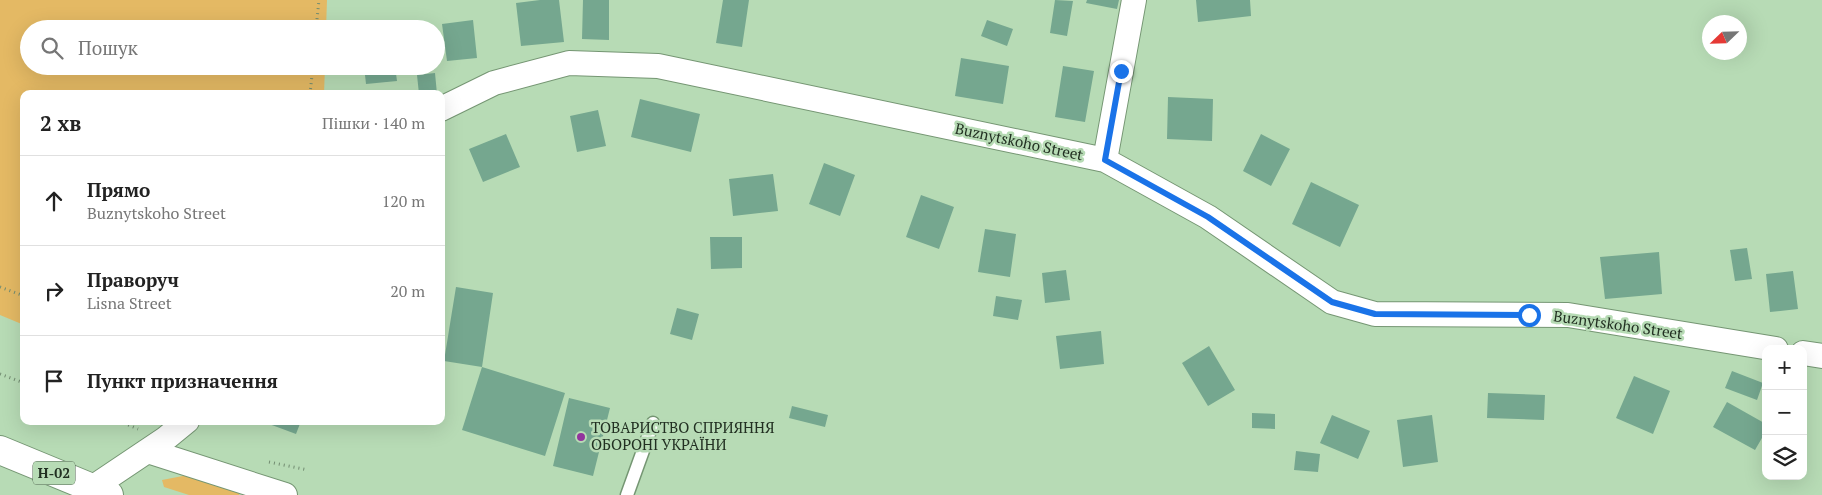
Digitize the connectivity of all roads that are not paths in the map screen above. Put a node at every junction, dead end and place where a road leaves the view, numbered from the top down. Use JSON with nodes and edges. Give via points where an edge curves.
{"nodes":[{"id":1,"x":1134,"y":0,"type":"edge"},
{"id":2,"x":445,"y":107,"type":"edge"},
{"id":3,"x":1105,"y":160,"type":"junction"},
{"id":4,"x":1762,"y":347,"type":"edge"},
{"id":5,"x":1807,"y":354,"type":"edge"},
{"id":6,"x":1822,"y":356,"type":"edge"},
{"id":7,"x":653,"y":423,"type":"dead end"},
{"id":8,"x":182,"y":425,"type":"edge"},
{"id":9,"x":0,"y":450,"type":"edge"},
{"id":10,"x":148,"y":450,"type":"junction"},
{"id":11,"x":100,"y":492,"type":"edge"},
{"id":12,"x":285,"y":495,"type":"edge"},
{"id":13,"x":627,"y":495,"type":"edge"}],
"edges":[{"from":1,"to":3,"type":"street"},
{"from":2,"to":3,"type":"street","name":"Buznytskoho Street","via":[[494,83],[569,63],[658,66]]},
{"from":3,"to":4,"type":"street","name":"Buznytskoho Street","via":[[1208,217],[1332,302],[1375,314],[1568,315]]},
{"from":5,"to":6,"type":"street"},
{"from":7,"to":13,"type":"lane"},
{"from":8,"to":10,"type":"street"},
{"from":9,"to":11,"type":"main road","number":"Н-02"},
{"from":10,"to":11,"type":"street"},
{"from":10,"to":12,"type":"street"}]}
